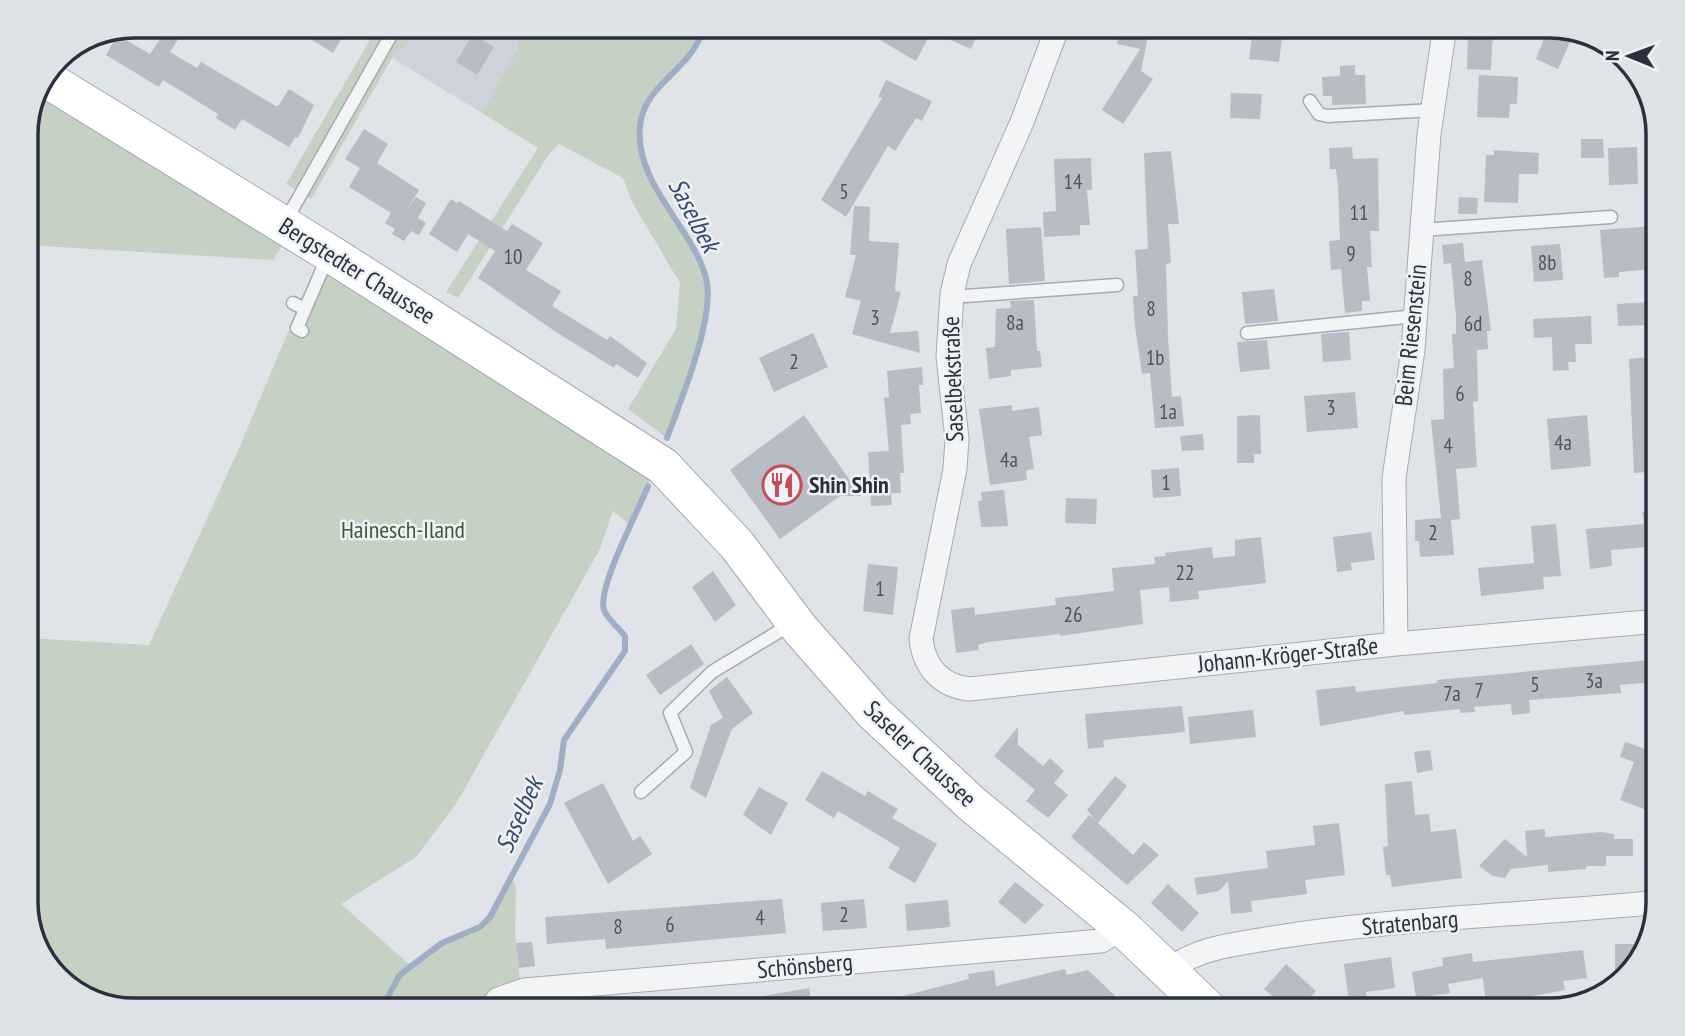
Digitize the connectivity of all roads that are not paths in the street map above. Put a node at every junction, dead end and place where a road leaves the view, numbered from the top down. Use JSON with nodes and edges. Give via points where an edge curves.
{"nodes":[{"id":1,"x":389,"y":39,"type":"edge"},
{"id":2,"x":1053,"y":39,"type":"edge"},
{"id":3,"x":1443,"y":39,"type":"edge"},
{"id":4,"x":54,"y":84,"type":"edge"},
{"id":5,"x":1310,"y":101,"type":"dead end"},
{"id":6,"x":1432,"y":110,"type":"junction"},
{"id":7,"x":1611,"y":217,"type":"dead end"},
{"id":8,"x":283,"y":225,"type":"junction"},
{"id":9,"x":1421,"y":230,"type":"junction"},
{"id":10,"x":329,"y":253,"type":"junction"},
{"id":11,"x":1117,"y":285,"type":"dead end"},
{"id":12,"x":951,"y":294,"type":"junction"},
{"id":13,"x":293,"y":303,"type":"dead end"},
{"id":14,"x":305,"y":309,"type":"junction"},
{"id":15,"x":1416,"y":316,"type":"junction"},
{"id":16,"x":302,"y":331,"type":"dead end"},
{"id":17,"x":1247,"y":333,"type":"dead end"},
{"id":18,"x":663,"y":466,"type":"joint"},
{"id":19,"x":792,"y":616,"type":"junction"},
{"id":20,"x":1646,"y":622,"type":"edge"},
{"id":21,"x":1396,"y":644,"type":"junction"},
{"id":22,"x":928,"y":664,"type":"joint"},
{"id":23,"x":641,"y":792,"type":"dead end"},
{"id":24,"x":1646,"y":903,"type":"edge"},
{"id":25,"x":1123,"y":928,"type":"junction"},
{"id":26,"x":1168,"y":970,"type":"junction"},
{"id":27,"x":501,"y":998,"type":"edge"},
{"id":28,"x":1197,"y":998,"type":"edge"}],
"edges":[{"from":1,"to":8,"type":"lane"},
{"from":2,"to":12,"type":"street","name":"Saselbekstraße","via":[[959,264]]},
{"from":3,"to":6,"type":"street","name":"Beim Riesenstein"},
{"from":4,"to":8,"type":"main road","name":"Bergstedter Chaussee"},
{"from":5,"to":6,"type":"lane","via":[[1319,114],[1328,116]]},
{"from":6,"to":9,"type":"street","name":"Beim Riesenstein"},
{"from":7,"to":9,"type":"lane"},
{"from":8,"to":10,"type":"main road","name":"Bergstedter Chaussee"},
{"from":9,"to":15,"type":"street","name":"Beim Riesenstein"},
{"from":10,"to":14,"type":"lane"},
{"from":10,"to":18,"type":"main road","name":"Bergstedter Chaussee"},
{"from":11,"to":12,"type":"lane"},
{"from":12,"to":22,"type":"street","name":"Saselbekstraße","via":[[948,356],[957,439],[951,499],[921,639]]},
{"from":13,"to":14,"type":"lane"},
{"from":14,"to":16,"type":"lane","via":[[297,328]]},
{"from":15,"to":17,"type":"lane"},
{"from":15,"to":21,"type":"street","name":"Beim Riesenstein","via":[[1392,494]]},
{"from":18,"to":19,"type":"main road","name":"Saseler Chaussee","via":[[717,521]]},
{"from":19,"to":23,"type":"lane","via":[[778,632],[712,673],[670,713],[686,752]]},
{"from":19,"to":25,"type":"main road","name":"Saseler Chaussee","via":[[856,694],[909,747]]},
{"from":20,"to":21,"type":"street","name":"Johann-Kröger-Straße"},
{"from":21,"to":22,"type":"street","name":"Johann-Kröger-Straße","via":[[969,689],[947,685]]},
{"from":24,"to":26,"type":"street","name":"Stratenbarg","via":[[1305,933],[1208,949]]},
{"from":25,"to":26,"type":"main road","name":"Saseler Chaussee"},
{"from":25,"to":27,"type":"street","name":"Schönsberg","via":[[1101,941],[524,990]]},
{"from":26,"to":28,"type":"main road","name":"Saseler Chaussee"}]}
